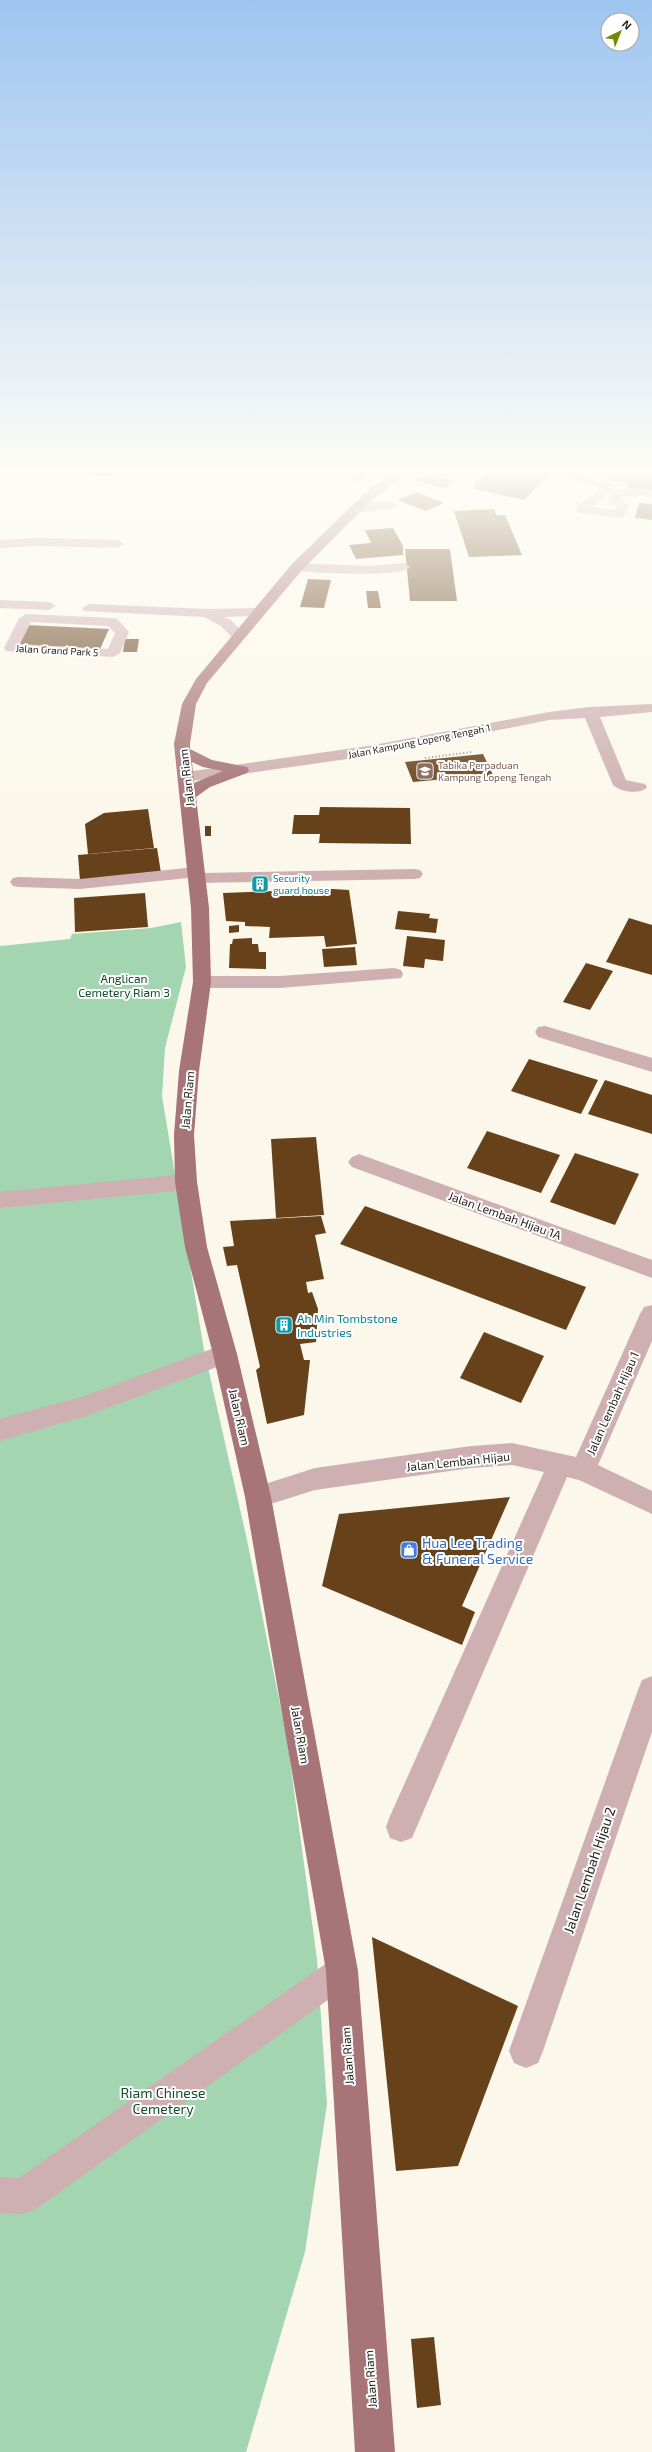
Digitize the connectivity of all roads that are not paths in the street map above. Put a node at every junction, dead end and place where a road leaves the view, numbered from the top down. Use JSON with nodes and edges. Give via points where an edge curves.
{"nodes":[{"id":1,"x":284,"y":582,"type":"edge"},
{"id":2,"x":0,"y":604,"type":"edge"},
{"id":3,"x":110,"y":608,"type":"junction"},
{"id":4,"x":258,"y":612,"type":"junction"},
{"id":5,"x":207,"y":613,"type":"junction"},
{"id":6,"x":104,"y":622,"type":"junction"},
{"id":7,"x":239,"y":636,"type":"junction"},
{"id":8,"x":652,"y":708,"type":"edge"},
{"id":9,"x":590,"y":711,"type":"junction"},
{"id":10,"x":183,"y":752,"type":"junction"},
{"id":11,"x":241,"y":770,"type":"junction"},
{"id":12,"x":187,"y":786,"type":"junction"},
{"id":13,"x":639,"y":787,"type":"dead end"},
{"id":14,"x":414,"y":874,"type":"dead end"},
{"id":15,"x":196,"y":875,"type":"junction"},
{"id":16,"x":19,"y":882,"type":"dead end"},
{"id":17,"x":394,"y":974,"type":"dead end"},
{"id":18,"x":202,"y":982,"type":"junction"},
{"id":19,"x":545,"y":1032,"type":"dead end"},
{"id":20,"x":652,"y":1065,"type":"edge"},
{"id":21,"x":359,"y":1162,"type":"dead end"},
{"id":22,"x":186,"y":1182,"type":"junction"},
{"id":23,"x":0,"y":1200,"type":"edge"},
{"id":24,"x":652,"y":1269,"type":"edge"},
{"id":25,"x":652,"y":1314,"type":"edge"},
{"id":26,"x":225,"y":1354,"type":"junction"},
{"id":27,"x":0,"y":1430,"type":"edge"},
{"id":28,"x":571,"y":1467,"type":"junction"},
{"id":29,"x":258,"y":1497,"type":"junction"},
{"id":30,"x":652,"y":1503,"type":"edge"},
{"id":31,"x":652,"y":1690,"type":"edge"},
{"id":32,"x":401,"y":1827,"type":"dead end"},
{"id":33,"x":342,"y":1971,"type":"junction"},
{"id":34,"x":526,"y":2051,"type":"dead end"},
{"id":35,"x":0,"y":2195,"type":"edge"},
{"id":36,"x":376,"y":2452,"type":"edge"}],
"edges":[{"from":1,"to":4,"type":"main road","name":"Jalan Riam"},
{"from":2,"to":3,"type":"street"},
{"from":3,"to":5,"type":"street"},
{"from":3,"to":6,"type":"street"},
{"from":4,"to":5,"type":"street"},
{"from":4,"to":7,"type":"main road","name":"Jalan Riam"},
{"from":5,"to":7,"type":"street","via":[[226,623]]},
{"from":6,"to":6,"type":"street","name":"Jalan Grand Park 5","via":[[112,622],[122,632],[113,653],[11,648],[26,618]]},
{"from":7,"to":10,"type":"main road","name":"Jalan Riam","via":[[201,682],[189,704],[184,723]]},
{"from":8,"to":9,"type":"street","name":"Jalan Kampung Lopeng Tengah 1"},
{"from":9,"to":11,"type":"street","name":"Jalan Kampung Lopeng Tengah 1","via":[[549,716],[368,751]]},
{"from":9,"to":13,"type":"street","via":[[619,782],[622,785]]},
{"from":10,"to":11,"type":"main road","via":[[208,764]]},
{"from":10,"to":12,"type":"main road","name":"Jalan Riam"},
{"from":11,"to":12,"type":"main road","via":[[204,784]]},
{"from":12,"to":15,"type":"main road","name":"Jalan Riam"},
{"from":14,"to":15,"type":"street"},
{"from":15,"to":16,"type":"street","via":[[80,884]]},
{"from":15,"to":18,"type":"main road","name":"Jalan Riam"},
{"from":17,"to":18,"type":"street","via":[[280,982]]},
{"from":18,"to":22,"type":"main road","name":"Jalan Riam","via":[[184,1135]]},
{"from":19,"to":20,"type":"street"},
{"from":21,"to":24,"type":"street","name":"Jalan Lembah Hijau 1A"},
{"from":22,"to":23,"type":"street"},
{"from":22,"to":26,"type":"main road","name":"Jalan Riam","via":[[196,1247]]},
{"from":25,"to":28,"type":"street","name":"Jalan Lembah Hijau 1"},
{"from":26,"to":27,"type":"street","via":[[86,1406]]},
{"from":26,"to":29,"type":"main road","name":"Jalan Riam"},
{"from":28,"to":29,"type":"street","name":"Jalan Lembah Hijau","via":[[512,1454],[471,1457],[315,1479]]},
{"from":28,"to":30,"type":"street","name":"Jalan Lembah Hijau"},
{"from":28,"to":32,"type":"street","name":"Jalan Lembah Hijau 1"},
{"from":29,"to":33,"type":"main road","name":"Jalan Riam"},
{"from":31,"to":34,"type":"street","name":"Jalan Lembah Hijau 2"},
{"from":33,"to":35,"type":"street","via":[[23,2196]]},
{"from":33,"to":36,"type":"main road","name":"Jalan Riam"}]}
